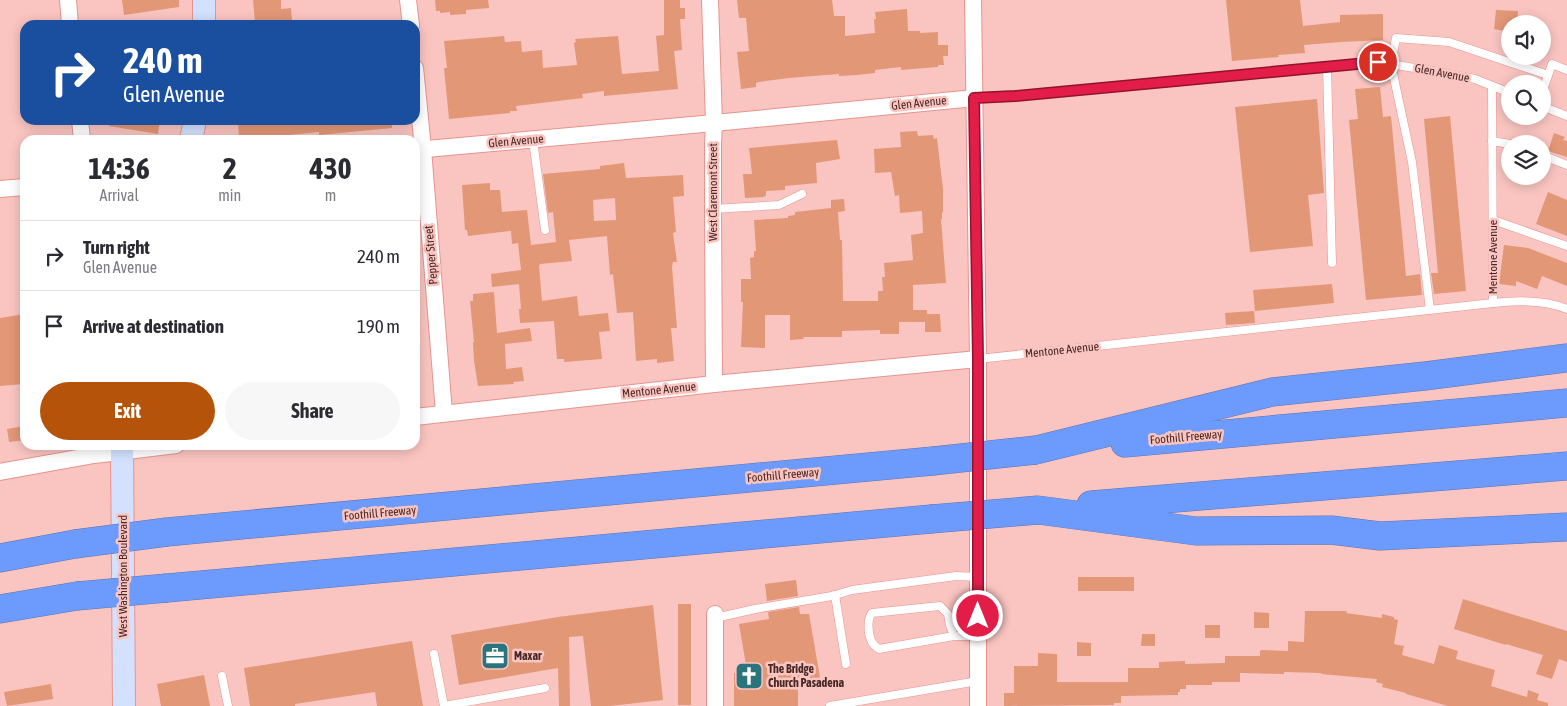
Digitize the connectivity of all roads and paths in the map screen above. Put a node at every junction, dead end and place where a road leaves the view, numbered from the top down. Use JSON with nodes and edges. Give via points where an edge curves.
{"nodes":[{"id":1,"x":68,"y":0,"type":"edge"},
{"id":2,"x":204,"y":0,"type":"edge"},
{"id":3,"x":408,"y":0,"type":"edge"},
{"id":4,"x":710,"y":0,"type":"edge"},
{"id":5,"x":973,"y":0,"type":"edge"},
{"id":6,"x":70,"y":20,"type":"edge"},
{"id":7,"x":204,"y":20,"type":"edge"},
{"id":8,"x":410,"y":20,"type":"edge"},
{"id":9,"x":1392,"y":64,"type":"junction"},
{"id":10,"x":1327,"y":67,"type":"junction"},
{"id":11,"x":1567,"y":70,"type":"edge"},
{"id":12,"x":1548,"y":75,"type":"joint"},
{"id":13,"x":1492,"y":86,"type":"junction"},
{"id":14,"x":1501,"y":90,"type":"edge"},
{"id":15,"x":974,"y":98,"type":"junction"},
{"id":16,"x":1551,"y":110,"type":"edge"},
{"id":17,"x":1567,"y":116,"type":"edge"},
{"id":18,"x":714,"y":124,"type":"junction"},
{"id":19,"x":533,"y":140,"type":"junction"},
{"id":20,"x":1492,"y":141,"type":"junction"},
{"id":21,"x":1501,"y":142,"type":"edge"},
{"id":22,"x":420,"y":150,"type":"edge"},
{"id":23,"x":1551,"y":159,"type":"edge"},
{"id":24,"x":420,"y":161,"type":"edge"},
{"id":25,"x":1567,"y":165,"type":"edge"},
{"id":26,"x":20,"y":187,"type":"edge"},
{"id":27,"x":0,"y":189,"type":"edge"},
{"id":28,"x":802,"y":194,"type":"dead end"},
{"id":29,"x":713,"y":210,"type":"junction"},
{"id":30,"x":1493,"y":220,"type":"junction"},
{"id":31,"x":545,"y":230,"type":"dead end"},
{"id":32,"x":1567,"y":246,"type":"edge"},
{"id":33,"x":1332,"y":263,"type":"dead end"},
{"id":34,"x":1493,"y":303,"type":"junction"},
{"id":35,"x":1567,"y":309,"type":"edge"},
{"id":36,"x":1430,"y":310,"type":"junction"},
{"id":37,"x":1567,"y":358,"type":"edge"},
{"id":38,"x":978,"y":359,"type":"junction"},
{"id":39,"x":714,"y":384,"type":"junction"},
{"id":40,"x":1567,"y":403,"type":"edge"},
{"id":41,"x":444,"y":413,"type":"junction"},
{"id":42,"x":420,"y":416,"type":"edge"},
{"id":43,"x":112,"y":450,"type":"edge"},
{"id":44,"x":122,"y":450,"type":"edge"},
{"id":45,"x":1036,"y":450,"type":"junction"},
{"id":46,"x":1567,"y":466,"type":"edge"},
{"id":47,"x":0,"y":472,"type":"edge"},
{"id":48,"x":1038,"y":510,"type":"junction"},
{"id":49,"x":1567,"y":528,"type":"edge"},
{"id":50,"x":0,"y":558,"type":"edge"},
{"id":51,"x":978,"y":577,"type":"junction"},
{"id":52,"x":835,"y":595,"type":"junction"},
{"id":53,"x":0,"y":609,"type":"edge"},
{"id":54,"x":714,"y":616,"type":"joint"},
{"id":55,"x":954,"y":636,"type":"junction"},
{"id":56,"x":978,"y":636,"type":"junction"},
{"id":57,"x":434,"y":654,"type":"dead end"},
{"id":58,"x":846,"y":664,"type":"dead end"},
{"id":59,"x":222,"y":676,"type":"dead end"},
{"id":60,"x":978,"y":681,"type":"junction"},
{"id":61,"x":545,"y":688,"type":"dead end"},
{"id":62,"x":124,"y":706,"type":"edge"},
{"id":63,"x":228,"y":706,"type":"edge"},
{"id":64,"x":715,"y":706,"type":"edge"},
{"id":65,"x":830,"y":706,"type":"edge"},
{"id":66,"x":978,"y":706,"type":"edge"}],
"edges":[{"from":1,"to":6,"type":"street"},
{"from":2,"to":7,"type":"main road"},
{"from":3,"to":8,"type":"street"},
{"from":4,"to":18,"type":"street","name":"West Claremont Street"},
{"from":5,"to":15,"type":"street"},
{"from":9,"to":10,"type":"lane","name":"Glen Avenue","via":[[1378,62]]},
{"from":9,"to":12,"type":"lane","via":[[1396,38],[1449,42]]},
{"from":9,"to":13,"type":"lane","name":"Glen Avenue","via":[[1474,79]]},
{"from":9,"to":36,"type":"lane","via":[[1412,162]]},
{"from":10,"to":15,"type":"lane","name":"Glen Avenue"},
{"from":10,"to":33,"type":"lane"},
{"from":11,"to":12,"type":"lane","via":[[1552,64]]},
{"from":13,"to":14,"type":"lane","name":"Glen Avenue"},
{"from":13,"to":20,"type":"lane","name":"Mentone Avenue"},
{"from":15,"to":18,"type":"street","name":"Glen Avenue"},
{"from":15,"to":38,"type":"street"},
{"from":16,"to":17,"type":"lane"},
{"from":18,"to":19,"type":"street","name":"Glen Avenue"},
{"from":18,"to":29,"type":"street","name":"West Claremont Street"},
{"from":19,"to":22,"type":"street","name":"Glen Avenue"},
{"from":19,"to":31,"type":"lane"},
{"from":20,"to":21,"type":"lane"},
{"from":20,"to":30,"type":"lane","name":"Mentone Avenue"},
{"from":23,"to":25,"type":"lane"},
{"from":24,"to":41,"type":"street","name":"Pepper Street"},
{"from":26,"to":27,"type":"street"},
{"from":28,"to":29,"type":"lane","via":[[779,205]]},
{"from":29,"to":39,"type":"street","name":"West Claremont Street"},
{"from":30,"to":32,"type":"lane"},
{"from":30,"to":34,"type":"lane","name":"Mentone Avenue"},
{"from":34,"to":35,"type":"lane","via":[[1517,300]]},
{"from":34,"to":36,"type":"lane","name":"Mentone Avenue"},
{"from":36,"to":38,"type":"lane","name":"Mentone Avenue"},
{"from":37,"to":45,"type":"highway","via":[[1272,392]]},
{"from":38,"to":39,"type":"street","name":"Mentone Avenue"},
{"from":38,"to":51,"type":"street"},
{"from":39,"to":41,"type":"street","name":"Mentone Avenue"},
{"from":40,"to":45,"type":"highway","name":"Foothill Freeway"},
{"from":41,"to":42,"type":"street","name":"Mentone Avenue"},
{"from":43,"to":47,"type":"street"},
{"from":44,"to":62,"type":"main road","name":"West Washington Boulevard"},
{"from":45,"to":50,"type":"highway","name":"Foothill Freeway","bridge":true,"via":[[167,532]]},
{"from":46,"to":48,"type":"highway"},
{"from":48,"to":49,"type":"highway","via":[[1196,531],[1331,530],[1380,536]]},
{"from":48,"to":53,"type":"highway","bridge":true,"via":[[77,596]]},
{"from":51,"to":52,"type":"lane","via":[[956,576]]},
{"from":51,"to":56,"type":"street"},
{"from":52,"to":54,"type":"lane"},
{"from":52,"to":58,"type":"lane"},
{"from":54,"to":64,"type":"street"},
{"from":55,"to":55,"type":"lane","via":[[948,614],[940,606],[872,613],[869,616],[871,640],[880,649]]},
{"from":55,"to":56,"type":"lane"},
{"from":56,"to":60,"type":"street"},
{"from":57,"to":61,"type":"lane","via":[[444,706]]},
{"from":59,"to":63,"type":"lane"},
{"from":60,"to":65,"type":"lane"},
{"from":60,"to":66,"type":"street"}]}
